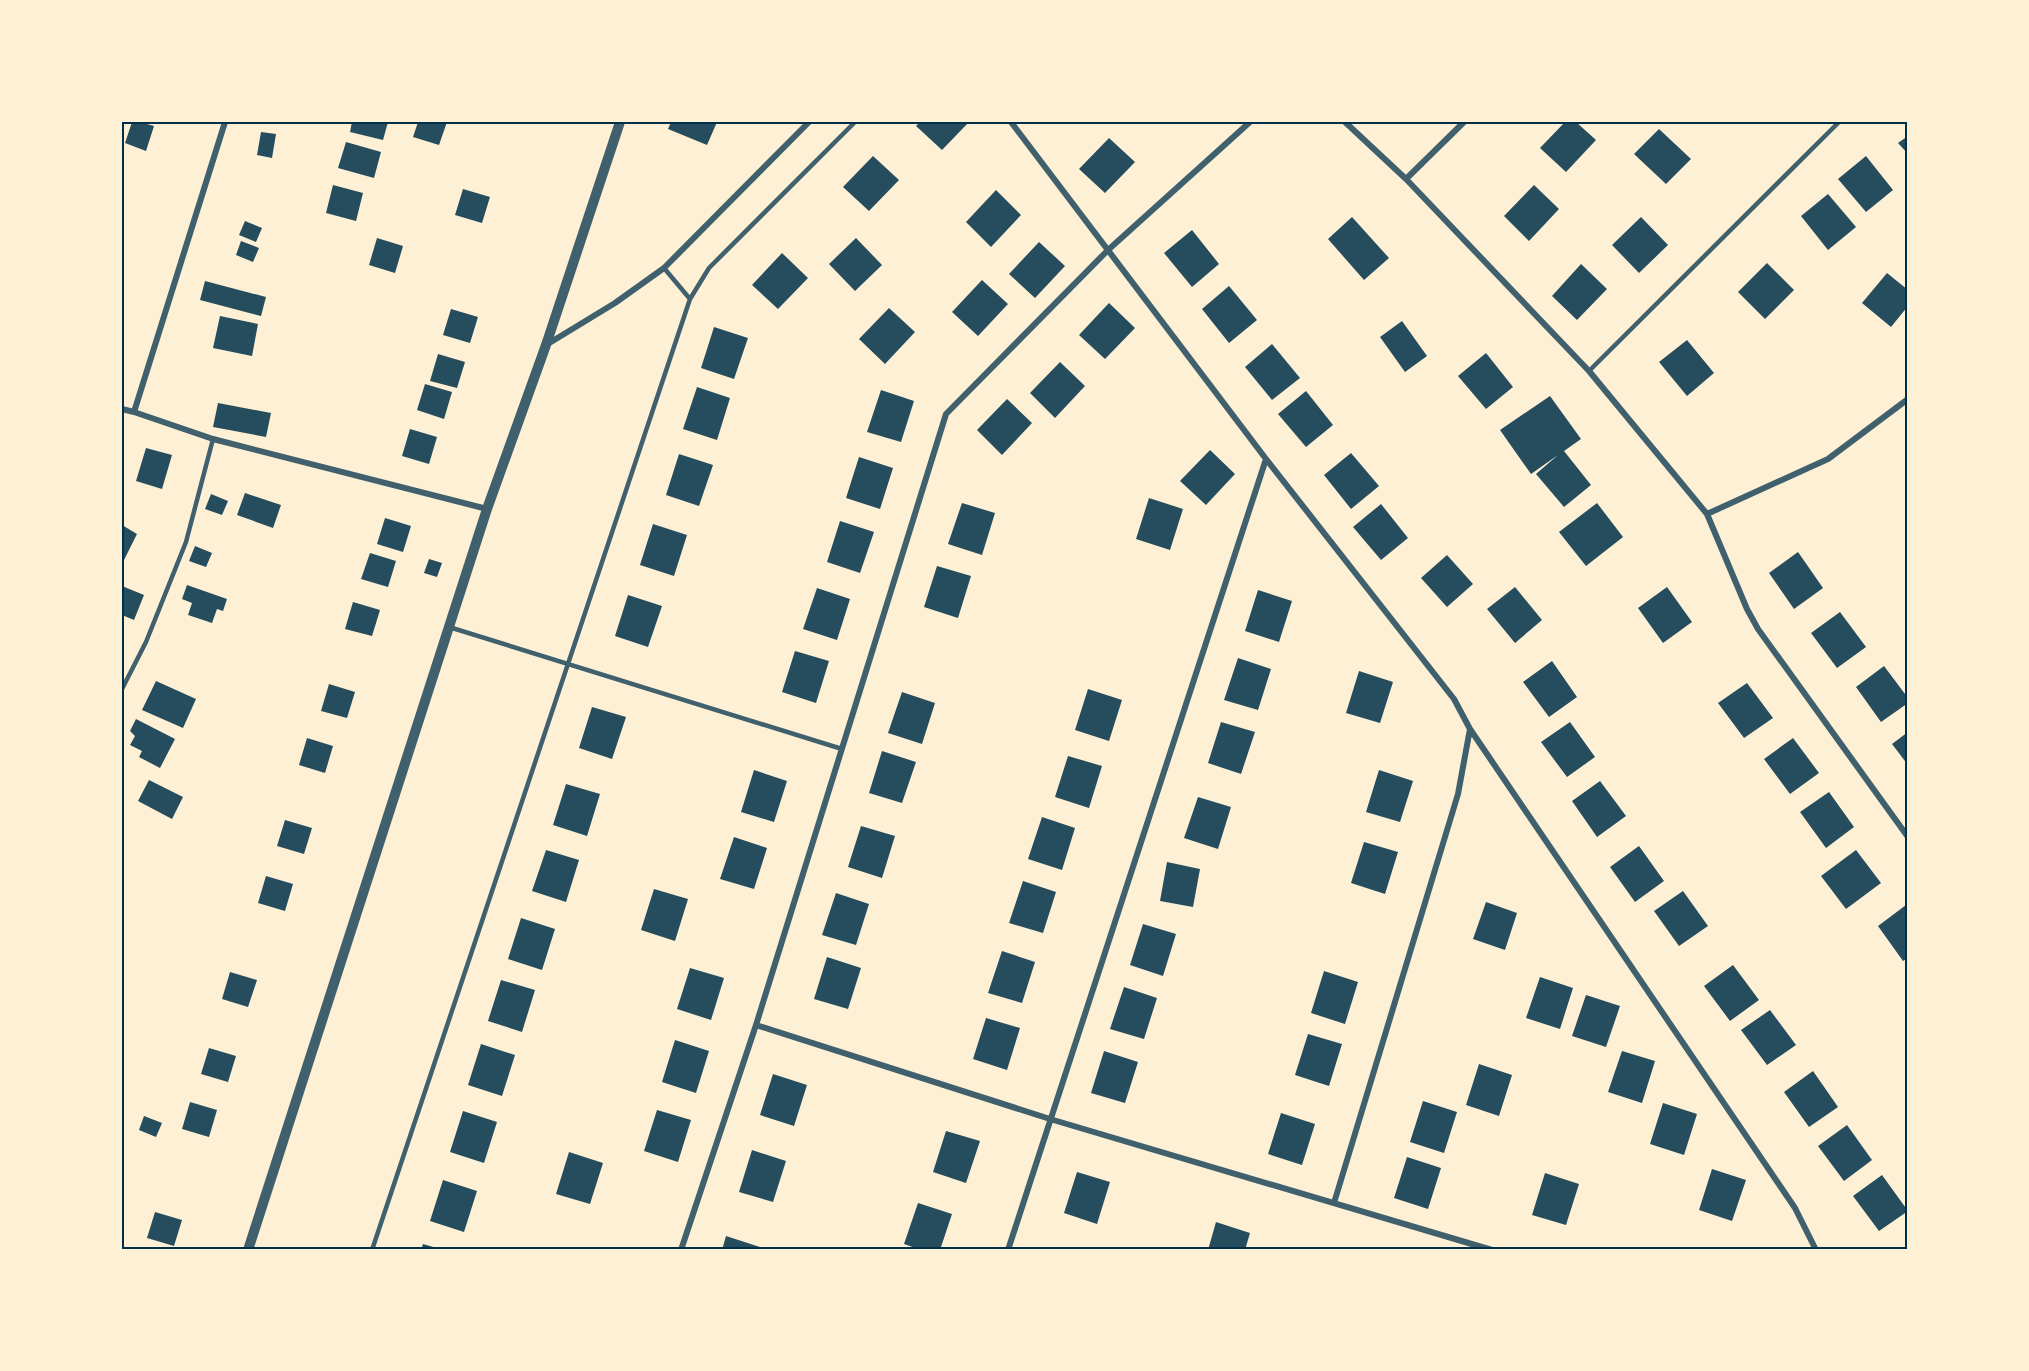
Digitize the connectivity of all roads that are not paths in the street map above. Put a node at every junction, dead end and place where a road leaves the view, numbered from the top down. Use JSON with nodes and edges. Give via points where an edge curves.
{"nodes":[{"id":1,"x":225,"y":122,"type":"edge"},
{"id":2,"x":620,"y":122,"type":"edge"},
{"id":3,"x":809,"y":122,"type":"edge"},
{"id":4,"x":855,"y":122,"type":"edge"},
{"id":5,"x":1011,"y":122,"type":"edge"},
{"id":6,"x":1250,"y":122,"type":"edge"},
{"id":7,"x":1344,"y":122,"type":"edge"},
{"id":8,"x":1464,"y":122,"type":"edge"},
{"id":9,"x":1839,"y":122,"type":"edge"},
{"id":10,"x":1406,"y":179,"type":"junction"},
{"id":11,"x":1108,"y":250,"type":"junction"},
{"id":12,"x":664,"y":268,"type":"junction"},
{"id":13,"x":690,"y":299,"type":"junction"},
{"id":14,"x":546,"y":345,"type":"junction"},
{"id":15,"x":1589,"y":371,"type":"junction"},
{"id":16,"x":1908,"y":399,"type":"edge"},
{"id":17,"x":122,"y":409,"type":"edge"},
{"id":18,"x":134,"y":412,"type":"junction"},
{"id":19,"x":213,"y":438,"type":"junction"},
{"id":20,"x":1266,"y":459,"type":"junction"},
{"id":21,"x":488,"y":509,"type":"junction"},
{"id":22,"x":1707,"y":514,"type":"junction"},
{"id":23,"x":449,"y":627,"type":"junction"},
{"id":24,"x":568,"y":664,"type":"junction"},
{"id":25,"x":122,"y":689,"type":"edge"},
{"id":26,"x":1470,"y":729,"type":"junction"},
{"id":27,"x":842,"y":749,"type":"junction"},
{"id":28,"x":1908,"y":837,"type":"edge"},
{"id":29,"x":756,"y":1025,"type":"junction"},
{"id":30,"x":1050,"y":1119,"type":"junction"},
{"id":31,"x":1334,"y":1203,"type":"junction"},
{"id":32,"x":248,"y":1250,"type":"edge"},
{"id":33,"x":372,"y":1250,"type":"edge"},
{"id":34,"x":681,"y":1250,"type":"edge"},
{"id":35,"x":1008,"y":1250,"type":"edge"},
{"id":36,"x":1492,"y":1250,"type":"edge"},
{"id":37,"x":1816,"y":1250,"type":"edge"}],
"edges":[{"from":1,"to":18,"type":"street"},
{"from":2,"to":14,"type":"street"},
{"from":3,"to":12,"type":"street"},
{"from":4,"to":13,"type":"lane","via":[[709,268]]},
{"from":5,"to":11,"type":"street"},
{"from":6,"to":11,"type":"street"},
{"from":7,"to":10,"type":"street"},
{"from":8,"to":10,"type":"street"},
{"from":9,"to":15,"type":"lane"},
{"from":10,"to":15,"type":"street"},
{"from":11,"to":20,"type":"street"},
{"from":11,"to":27,"type":"street","via":[[946,414]]},
{"from":12,"to":13,"type":"lane"},
{"from":12,"to":14,"type":"street"},
{"from":13,"to":24,"type":"lane"},
{"from":14,"to":21,"type":"street"},
{"from":15,"to":22,"type":"street"},
{"from":16,"to":22,"type":"street","via":[[1828,459]]},
{"from":17,"to":18,"type":"street"},
{"from":18,"to":19,"type":"street"},
{"from":19,"to":21,"type":"street"},
{"from":19,"to":25,"type":"lane","via":[[186,542],[146,642]]},
{"from":20,"to":26,"type":"street","via":[[1454,699]]},
{"from":20,"to":30,"type":"street"},
{"from":21,"to":23,"type":"street"},
{"from":22,"to":28,"type":"street","via":[[1758,629]]},
{"from":23,"to":24,"type":"lane"},
{"from":23,"to":32,"type":"street"},
{"from":24,"to":27,"type":"lane"},
{"from":24,"to":33,"type":"lane"},
{"from":26,"to":31,"type":"street","via":[[1458,794]]},
{"from":26,"to":37,"type":"street","via":[[1795,1208]]},
{"from":27,"to":29,"type":"street"},
{"from":29,"to":30,"type":"street"},
{"from":29,"to":34,"type":"street"},
{"from":30,"to":31,"type":"street"},
{"from":30,"to":35,"type":"street"},
{"from":31,"to":36,"type":"street"}]}
